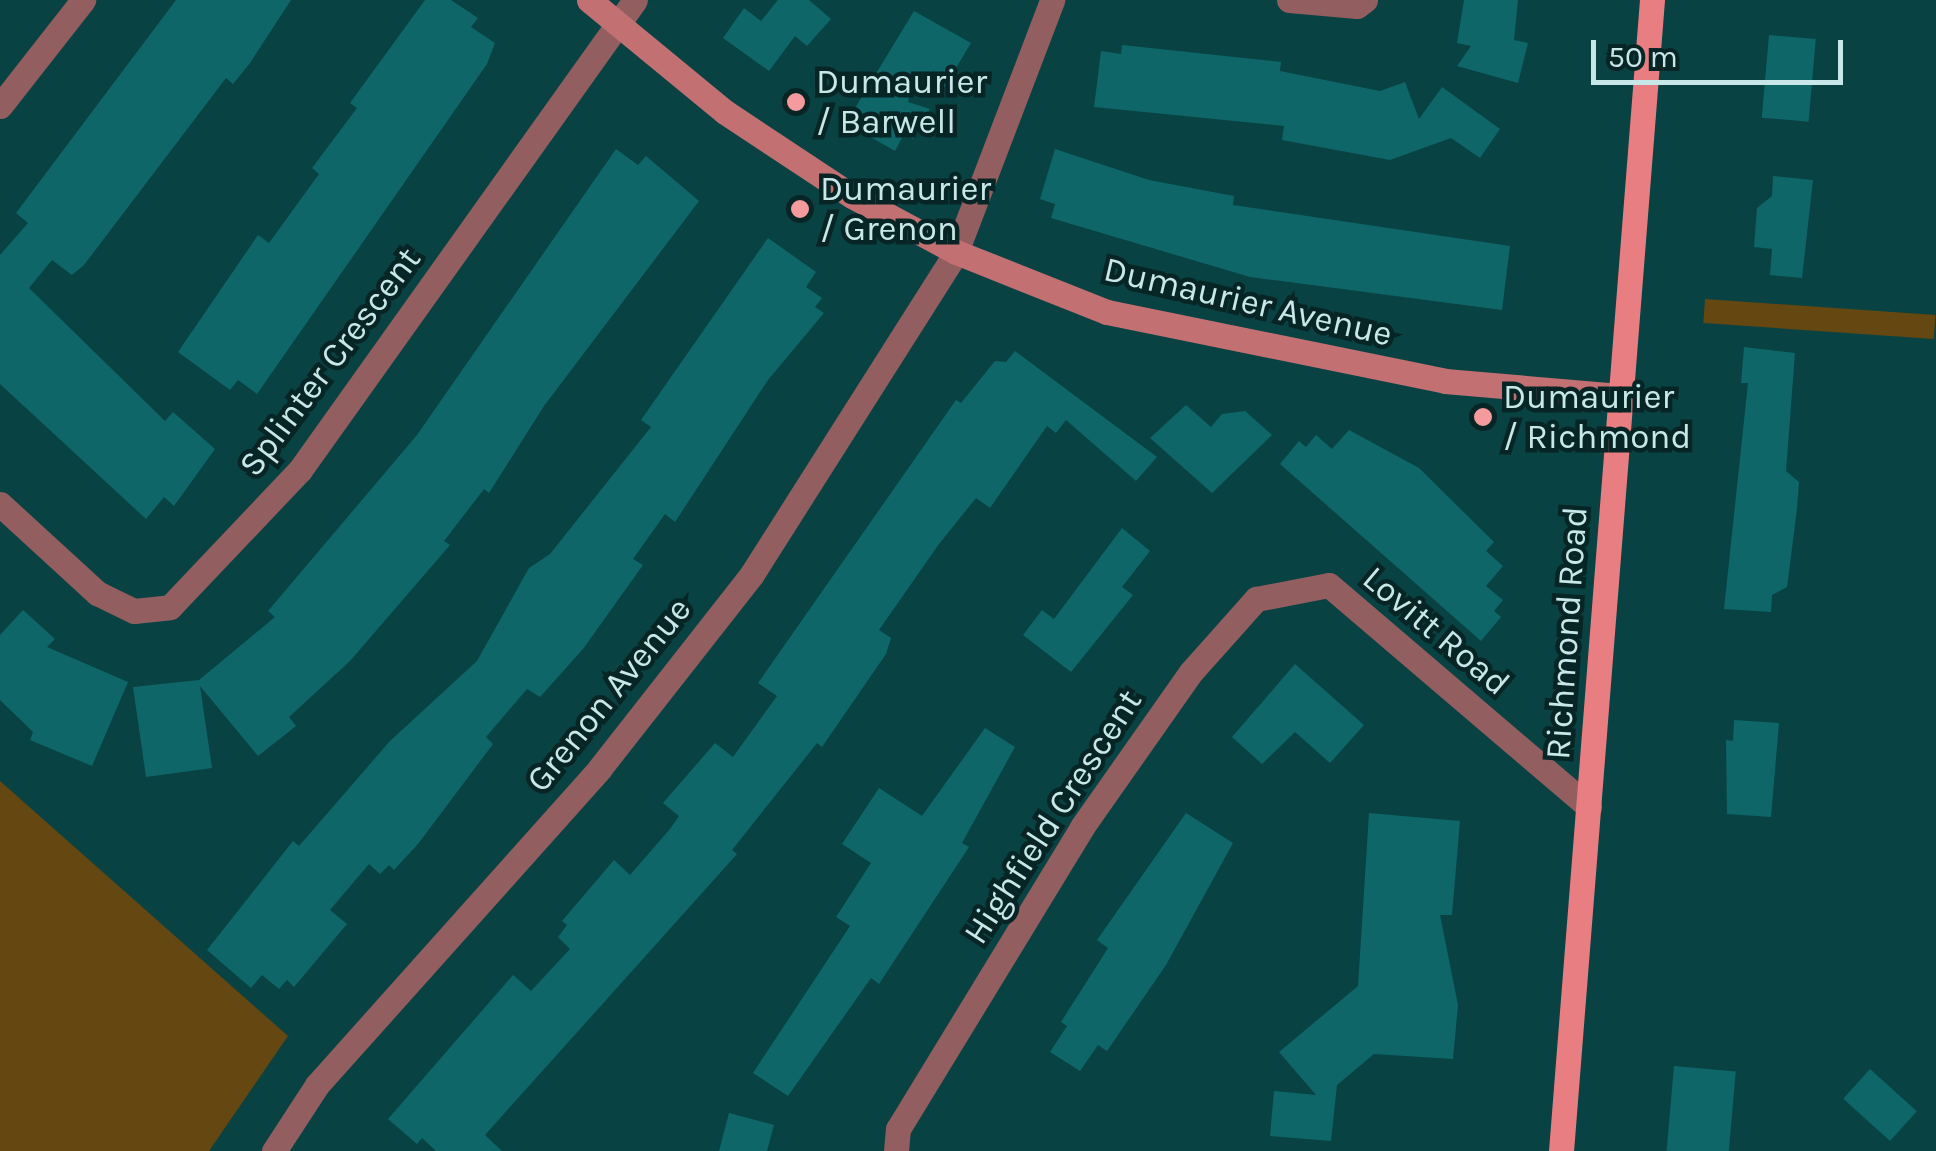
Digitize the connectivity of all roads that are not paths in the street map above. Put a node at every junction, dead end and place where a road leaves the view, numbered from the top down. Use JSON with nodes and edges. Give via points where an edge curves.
{"nodes":[{"id":1,"x":83,"y":0,"type":"edge"},
{"id":2,"x":588,"y":0,"type":"edge"},
{"id":3,"x":635,"y":0,"type":"edge"},
{"id":4,"x":1052,"y":0,"type":"edge"},
{"id":5,"x":1289,"y":0,"type":"edge"},
{"id":6,"x":1365,"y":0,"type":"edge"},
{"id":7,"x":1652,"y":0,"type":"edge"},
{"id":8,"x":616,"y":23,"type":"junction"},
{"id":9,"x":0,"y":106,"type":"edge"},
{"id":10,"x":956,"y":252,"type":"junction"},
{"id":11,"x":1618,"y":396,"type":"junction"},
{"id":12,"x":0,"y":504,"type":"edge"},
{"id":13,"x":1329,"y":586,"type":"joint"},
{"id":14,"x":1589,"y":808,"type":"junction"},
{"id":15,"x":274,"y":1151,"type":"edge"},
{"id":16,"x":896,"y":1151,"type":"edge"},
{"id":17,"x":1562,"y":1151,"type":"edge"}],
"edges":[{"from":1,"to":9,"type":"street"},
{"from":2,"to":8,"type":"street","name":"Dumaurier Avenue"},
{"from":3,"to":8,"type":"street","name":"Splinter Crescent"},
{"from":4,"to":10,"type":"street","name":"Grenon Avenue"},
{"from":5,"to":6,"type":"street","via":[[1357,6]]},
{"from":7,"to":11,"type":"main road","name":"Richmond Road"},
{"from":8,"to":10,"type":"street","name":"Dumaurier Avenue","via":[[725,112],[852,196]]},
{"from":8,"to":12,"type":"street","name":"Splinter Crescent","via":[[300,470],[170,607],[134,611],[97,593]]},
{"from":10,"to":11,"type":"street","name":"Dumaurier Avenue","via":[[1108,312],[1250,343],[1445,380]]},
{"from":10,"to":15,"type":"street","name":"Grenon Avenue","via":[[752,574],[600,768],[316,1085]]},
{"from":11,"to":14,"type":"main road","name":"Richmond Road"},
{"from":13,"to":14,"type":"street","name":"Lovitt Road"},
{"from":13,"to":16,"type":"street","name":"Highfield Crescent","via":[[1256,599],[1191,672],[1082,828],[898,1128]]},
{"from":14,"to":17,"type":"main road","name":"Richmond Road"}]}
